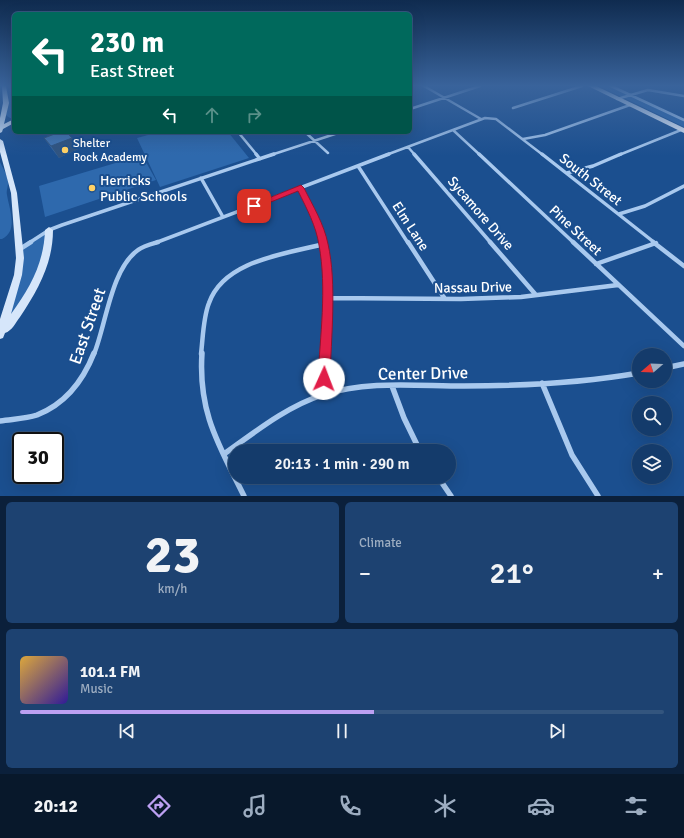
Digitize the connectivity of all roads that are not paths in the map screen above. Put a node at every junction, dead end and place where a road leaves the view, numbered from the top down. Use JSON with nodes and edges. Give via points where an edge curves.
{"nodes":[{"id":1,"x":5,"y":109,"type":"edge"},
{"id":2,"x":464,"y":109,"type":"edge"},
{"id":3,"x":618,"y":109,"type":"edge"},
{"id":4,"x":639,"y":109,"type":"edge"},
{"id":5,"x":643,"y":109,"type":"edge"},
{"id":6,"x":661,"y":109,"type":"edge"},
{"id":7,"x":4,"y":114,"type":"junction"},
{"id":8,"x":12,"y":119,"type":"edge"},
{"id":9,"x":481,"y":119,"type":"junction"},
{"id":10,"x":684,"y":120,"type":"edge"},
{"id":11,"x":12,"y":121,"type":"edge"},
{"id":12,"x":12,"y":127,"type":"edge"},
{"id":13,"x":683,"y":129,"type":"edge"},
{"id":14,"x":0,"y":130,"type":"edge"},
{"id":15,"x":453,"y":130,"type":"junction"},
{"id":16,"x":240,"y":134,"type":"edge"},
{"id":17,"x":307,"y":134,"type":"edge"},
{"id":18,"x":335,"y":134,"type":"edge"},
{"id":19,"x":523,"y":139,"type":"junction"},
{"id":20,"x":314,"y":141,"type":"junction"},
{"id":21,"x":0,"y":142,"type":"edge"},
{"id":22,"x":408,"y":147,"type":"junction"},
{"id":23,"x":328,"y":153,"type":"dead end"},
{"id":24,"x":260,"y":159,"type":"junction"},
{"id":25,"x":358,"y":166,"type":"junction"},
{"id":26,"x":567,"y":174,"type":"junction"},
{"id":27,"x":201,"y":178,"type":"junction"},
{"id":28,"x":684,"y":186,"type":"edge"},
{"id":29,"x":301,"y":188,"type":"junction"},
{"id":30,"x":618,"y":214,"type":"junction"},
{"id":31,"x":223,"y":217,"type":"junction"},
{"id":32,"x":49,"y":230,"type":"junction"},
{"id":33,"x":656,"y":243,"type":"junction"},
{"id":34,"x":324,"y":244,"type":"junction"},
{"id":35,"x":20,"y":249,"type":"junction"},
{"id":36,"x":596,"y":264,"type":"junction"},
{"id":37,"x":684,"y":266,"type":"edge"},
{"id":38,"x":618,"y":285,"type":"junction"},
{"id":39,"x":536,"y":295,"type":"junction"},
{"id":40,"x":327,"y":298,"type":"junction"},
{"id":41,"x":445,"y":299,"type":"junction"},
{"id":42,"x":1,"y":331,"type":"edge"},
{"id":43,"x":684,"y":346,"type":"edge"},
{"id":44,"x":684,"y":364,"type":"edge"},
{"id":45,"x":672,"y":367,"type":"edge"},
{"id":46,"x":632,"y":374,"type":"edge"},
{"id":47,"x":542,"y":384,"type":"junction"},
{"id":48,"x":392,"y":386,"type":"junction"},
{"id":49,"x":323,"y":395,"type":"junction"},
{"id":50,"x":0,"y":420,"type":"edge"},
{"id":51,"x":417,"y":444,"type":"edge"},
{"id":52,"x":224,"y":454,"type":"junction"},
{"id":53,"x":443,"y":484,"type":"edge"},
{"id":54,"x":244,"y":496,"type":"edge"},
{"id":55,"x":451,"y":496,"type":"edge"},
{"id":56,"x":598,"y":496,"type":"edge"}],
"edges":[{"from":1,"to":7,"type":"main road"},
{"from":2,"to":9,"type":"street"},
{"from":3,"to":19,"type":"street","via":[[545,135]]},
{"from":4,"to":13,"type":"main road"},
{"from":5,"to":13,"type":"main road"},
{"from":6,"to":10,"type":"street"},
{"from":7,"to":8,"type":"main road"},
{"from":7,"to":14,"type":"main road"},
{"from":9,"to":15,"type":"street"},
{"from":9,"to":19,"type":"street","name":"South Street","via":[[498,120]]},
{"from":11,"to":14,"type":"main road"},
{"from":12,"to":14,"type":"main road"},
{"from":13,"to":26,"type":"street"},
{"from":15,"to":22,"type":"street"},
{"from":15,"to":36,"type":"street","name":"Pine Street"},
{"from":16,"to":24,"type":"street"},
{"from":17,"to":20,"type":"street"},
{"from":18,"to":20,"type":"street"},
{"from":19,"to":26,"type":"street","name":"South Street"},
{"from":20,"to":23,"type":"street"},
{"from":20,"to":24,"type":"street"},
{"from":21,"to":35,"type":"main road","via":[[14,193]]},
{"from":22,"to":25,"type":"street"},
{"from":22,"to":39,"type":"street","name":"Sycamore Drive"},
{"from":24,"to":27,"type":"street"},
{"from":25,"to":29,"type":"street"},
{"from":25,"to":41,"type":"street","name":"Elm Lane"},
{"from":26,"to":30,"type":"street","name":"South Street"},
{"from":27,"to":31,"type":"street"},
{"from":27,"to":32,"type":"street"},
{"from":28,"to":30,"type":"street","via":[[645,206]]},
{"from":29,"to":31,"type":"street"},
{"from":29,"to":34,"type":"street","via":[[317,221]]},
{"from":30,"to":33,"type":"street","name":"South Street"},
{"from":31,"to":50,"type":"street","name":"East Street","via":[[149,244],[126,260],[87,374],[61,400],[43,412]]},
{"from":32,"to":35,"type":"street"},
{"from":32,"to":42,"type":"main road","via":[[49,248],[34,287]]},
{"from":33,"to":36,"type":"street"},
{"from":33,"to":37,"type":"street","name":"South Street"},
{"from":34,"to":40,"type":"street"},
{"from":34,"to":52,"type":"street","via":[[247,265],[216,289],[208,302],[200,379],[207,418]]},
{"from":35,"to":42,"type":"main road","via":[[18,275]]},
{"from":36,"to":38,"type":"street","name":"Pine Street"},
{"from":38,"to":39,"type":"street","name":"Nassau Drive"},
{"from":38,"to":43,"type":"street","name":"Pine Street"},
{"from":39,"to":41,"type":"street","name":"Nassau Drive"},
{"from":40,"to":41,"type":"street","name":"Nassau Drive"},
{"from":40,"to":49,"type":"street"},
{"from":44,"to":45,"type":"street"},
{"from":46,"to":47,"type":"street","name":"Center Drive"},
{"from":47,"to":48,"type":"street","name":"Center Drive"},
{"from":47,"to":56,"type":"street","via":[[572,458]]},
{"from":48,"to":49,"type":"street","name":"Center Drive","via":[[359,388]]},
{"from":48,"to":51,"type":"street"},
{"from":49,"to":52,"type":"street","name":"Center Drive","via":[[288,410]]},
{"from":52,"to":54,"type":"street"},
{"from":53,"to":55,"type":"street"}]}
